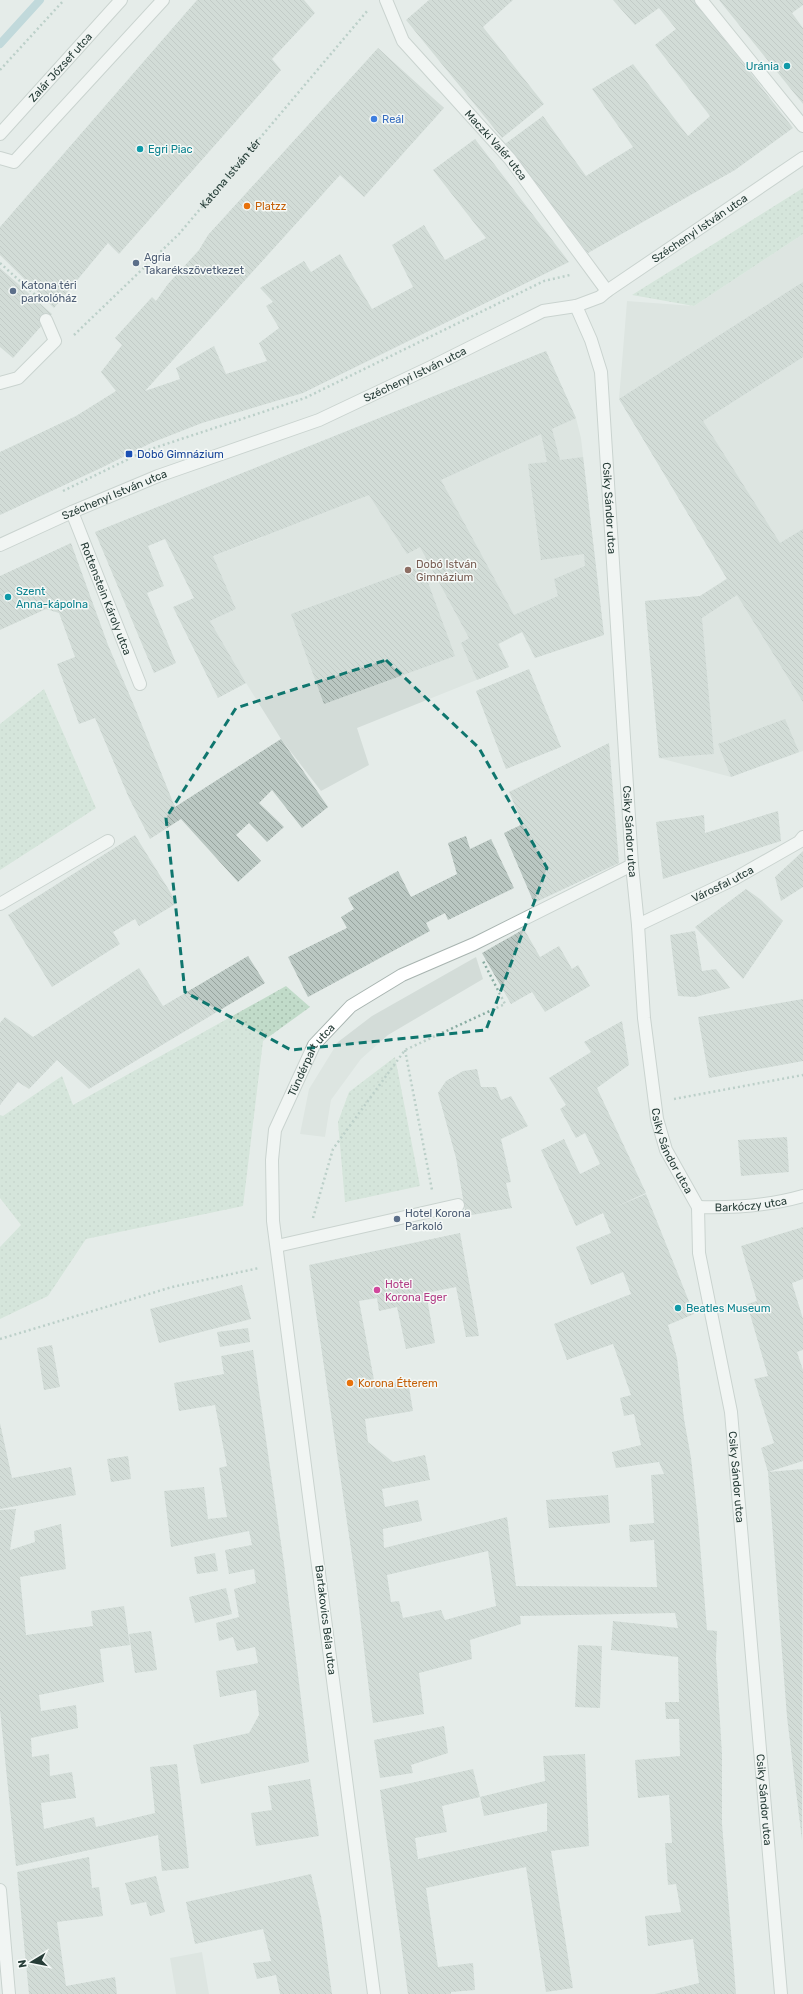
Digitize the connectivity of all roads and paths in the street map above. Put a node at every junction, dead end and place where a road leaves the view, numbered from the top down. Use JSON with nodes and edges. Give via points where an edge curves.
{"nodes":[{"id":1,"x":64,"y":0,"type":"edge"},
{"id":2,"x":121,"y":0,"type":"edge"},
{"id":3,"x":163,"y":0,"type":"edge"},
{"id":4,"x":386,"y":0,"type":"edge"},
{"id":5,"x":701,"y":0,"type":"edge"},
{"id":6,"x":371,"y":6,"type":"dead end"},
{"id":7,"x":0,"y":70,"type":"edge"},
{"id":8,"x":803,"y":126,"type":"edge"},
{"id":9,"x":0,"y":134,"type":"edge"},
{"id":10,"x":0,"y":158,"type":"edge"},
{"id":11,"x":803,"y":158,"type":"edge"},
{"id":12,"x":0,"y":263,"type":"edge"},
{"id":13,"x":575,"y":274,"type":"dead end"},
{"id":14,"x":607,"y":291,"type":"junction"},
{"id":15,"x":45,"y":304,"type":"dead end"},
{"id":16,"x":576,"y":306,"type":"junction"},
{"id":17,"x":46,"y":320,"type":"dead end"},
{"id":18,"x":68,"y":332,"type":"dead end"},
{"id":19,"x":0,"y":383,"type":"edge"},
{"id":20,"x":62,"y":492,"type":"dead end"},
{"id":21,"x":72,"y":512,"type":"junction"},
{"id":22,"x":0,"y":545,"type":"edge"},
{"id":23,"x":140,"y":684,"type":"dead end"},
{"id":24,"x":803,"y":837,"type":"edge"},
{"id":25,"x":108,"y":840,"type":"dead end"},
{"id":26,"x":632,"y":865,"type":"junction"},
{"id":27,"x":0,"y":904,"type":"edge"},
{"id":28,"x":638,"y":925,"type":"junction"},
{"id":29,"x":474,"y":944,"type":"junction"},
{"id":30,"x":405,"y":1050,"type":"junction"},
{"id":31,"x":803,"y":1075,"type":"edge"},
{"id":32,"x":655,"y":1102,"type":"junction"},
{"id":33,"x":803,"y":1196,"type":"edge"},
{"id":34,"x":458,"y":1205,"type":"dead end"},
{"id":35,"x":698,"y":1207,"type":"junction"},
{"id":36,"x":436,"y":1210,"type":"junction"},
{"id":37,"x":306,"y":1241,"type":"junction"},
{"id":38,"x":277,"y":1246,"type":"junction"},
{"id":39,"x":279,"y":1263,"type":"junction"},
{"id":40,"x":0,"y":1339,"type":"edge"},
{"id":41,"x":0,"y":1890,"type":"edge"},
{"id":42,"x":9,"y":1994,"type":"edge"},
{"id":43,"x":374,"y":1994,"type":"edge"},
{"id":44,"x":781,"y":1994,"type":"edge"}],
"edges":[{"from":1,"to":7,"type":"path"},
{"from":2,"to":9,"type":"street","name":"Zalár József utca"},
{"from":3,"to":10,"type":"street","via":[[14,162]]},
{"from":4,"to":14,"type":"street","name":"Maczki Valér utca","via":[[403,41],[510,159]]},
{"from":5,"to":8,"type":"street"},
{"from":6,"to":18,"type":"path","name":"Katona István tér","via":[[179,234],[72,337]]},
{"from":11,"to":14,"type":"street","name":"Széchenyi István utca"},
{"from":12,"to":15,"type":"path"},
{"from":13,"to":20,"type":"path","via":[[544,281],[305,398],[144,451]]},
{"from":14,"to":16,"type":"street","name":"Széchenyi István utca","via":[[600,297]]},
{"from":16,"to":21,"type":"street","name":"Széchenyi István utca","via":[[543,311],[319,420],[158,476]]},
{"from":16,"to":26,"type":"street","name":"Csiky Sándor utca","via":[[601,372]]},
{"from":17,"to":19,"type":"street","via":[[55,341],[18,378]]},
{"from":21,"to":22,"type":"street","name":"Széchenyi István utca"},
{"from":21,"to":23,"type":"street","name":"Rottenstein Károly utca"},
{"from":24,"to":28,"type":"street","name":"Városfal utca","via":[[799,842],[734,879]]},
{"from":25,"to":27,"type":"street"},
{"from":26,"to":28,"type":"street","name":"Csiky Sándor utca"},
{"from":26,"to":29,"type":"street","name":"Tündérpart utca"},
{"from":28,"to":32,"type":"street","name":"Csiky Sándor utca","via":[[644,1018]]},
{"from":29,"to":30,"type":"path","via":[[505,1004]]},
{"from":29,"to":38,"type":"street","name":"Tündérpart utca","via":[[402,975],[351,1006],[314,1045],[275,1130],[272,1160],[273,1221]]},
{"from":30,"to":36,"type":"path"},
{"from":30,"to":37,"type":"path","via":[[333,1149]]},
{"from":31,"to":32,"type":"path"},
{"from":32,"to":35,"type":"street","name":"Csiky Sándor utca","via":[[666,1150]]},
{"from":33,"to":35,"type":"street","name":"Barkóczy utca","via":[[779,1203],[740,1207]]},
{"from":34,"to":36,"type":"street"},
{"from":35,"to":44,"type":"street","name":"Csiky Sándor utca","via":[[699,1253],[731,1412]]},
{"from":36,"to":37,"type":"street"},
{"from":37,"to":38,"type":"street"},
{"from":38,"to":39,"type":"street","name":"Bartakovics Béla utca"},
{"from":39,"to":40,"type":"path","via":[[172,1287]]},
{"from":39,"to":43,"type":"street","name":"Bartakovics Béla utca"},
{"from":41,"to":42,"type":"street"}]}
